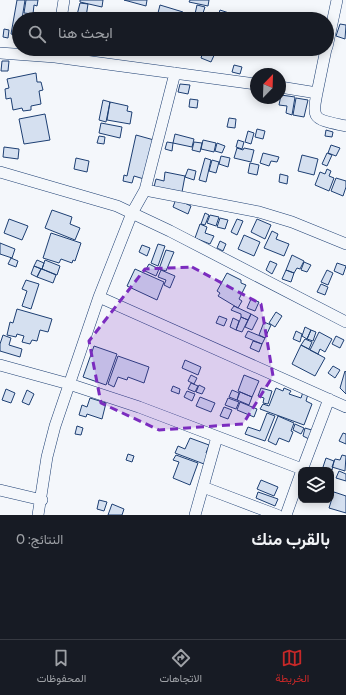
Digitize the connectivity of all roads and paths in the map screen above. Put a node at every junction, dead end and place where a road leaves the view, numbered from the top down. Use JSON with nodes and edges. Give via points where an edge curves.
{"nodes":[{"id":1,"x":64,"y":0,"type":"edge"},
{"id":2,"x":337,"y":0,"type":"edge"},
{"id":3,"x":62,"y":12,"type":"edge"},
{"id":4,"x":334,"y":14,"type":"edge"},
{"id":5,"x":0,"y":53,"type":"edge"},
{"id":6,"x":12,"y":53,"type":"edge"},
{"id":7,"x":74,"y":56,"type":"edge"},
{"id":8,"x":325,"y":56,"type":"edge"},
{"id":9,"x":175,"y":73,"type":"junction"},
{"id":10,"x":250,"y":83,"type":"edge"},
{"id":11,"x":286,"y":88,"type":"edge"},
{"id":12,"x":317,"y":93,"type":"junction"},
{"id":13,"x":346,"y":126,"type":"edge"},
{"id":14,"x":0,"y":172,"type":"edge"},
{"id":15,"x":145,"y":190,"type":"junction"},
{"id":16,"x":132,"y":213,"type":"junction"},
{"id":17,"x":346,"y":244,"type":"edge"},
{"id":18,"x":99,"y":297,"type":"junction"},
{"id":19,"x":346,"y":322,"type":"edge"},
{"id":20,"x":0,"y":365,"type":"edge"},
{"id":21,"x":69,"y":384,"type":"junction"},
{"id":22,"x":329,"y":399,"type":"junction"},
{"id":23,"x":346,"y":406,"type":"edge"},
{"id":24,"x":216,"y":437,"type":"junction"},
{"id":25,"x":304,"y":467,"type":"edge"},
{"id":26,"x":298,"y":469,"type":"edge"},
{"id":27,"x":298,"y":482,"type":"edge"},
{"id":28,"x":203,"y":487,"type":"junction"},
{"id":29,"x":0,"y":490,"type":"edge"},
{"id":30,"x":42,"y":500,"type":"junction"},
{"id":31,"x":38,"y":515,"type":"edge"},
{"id":32,"x":195,"y":515,"type":"edge"},
{"id":33,"x":277,"y":515,"type":"edge"},
{"id":34,"x":286,"y":515,"type":"edge"}],
"edges":[{"from":1,"to":3,"type":"street"},
{"from":2,"to":4,"type":"street"},
{"from":5,"to":6,"type":"street"},
{"from":7,"to":9,"type":"street"},
{"from":8,"to":12,"type":"street"},
{"from":9,"to":10,"type":"street"},
{"from":9,"to":15,"type":"street"},
{"from":11,"to":12,"type":"street"},
{"from":12,"to":13,"type":"street","via":[[315,110],[319,119]]},
{"from":14,"to":16,"type":"street"},
{"from":15,"to":16,"type":"street"},
{"from":15,"to":17,"type":"street","via":[[259,212],[292,222]]},
{"from":16,"to":18,"type":"street"},
{"from":16,"to":19,"type":"street"},
{"from":18,"to":21,"type":"street"},
{"from":18,"to":22,"type":"street"},
{"from":20,"to":21,"type":"street"},
{"from":21,"to":24,"type":"street","via":[[139,407]]},
{"from":21,"to":30,"type":"street","via":[[50,445]]},
{"from":22,"to":23,"type":"street"},
{"from":22,"to":25,"type":"street"},
{"from":24,"to":26,"type":"street"},
{"from":24,"to":28,"type":"street"},
{"from":27,"to":34,"type":"street"},
{"from":28,"to":32,"type":"street"},
{"from":28,"to":33,"type":"street"},
{"from":29,"to":30,"type":"street"},
{"from":30,"to":31,"type":"street"}]}
